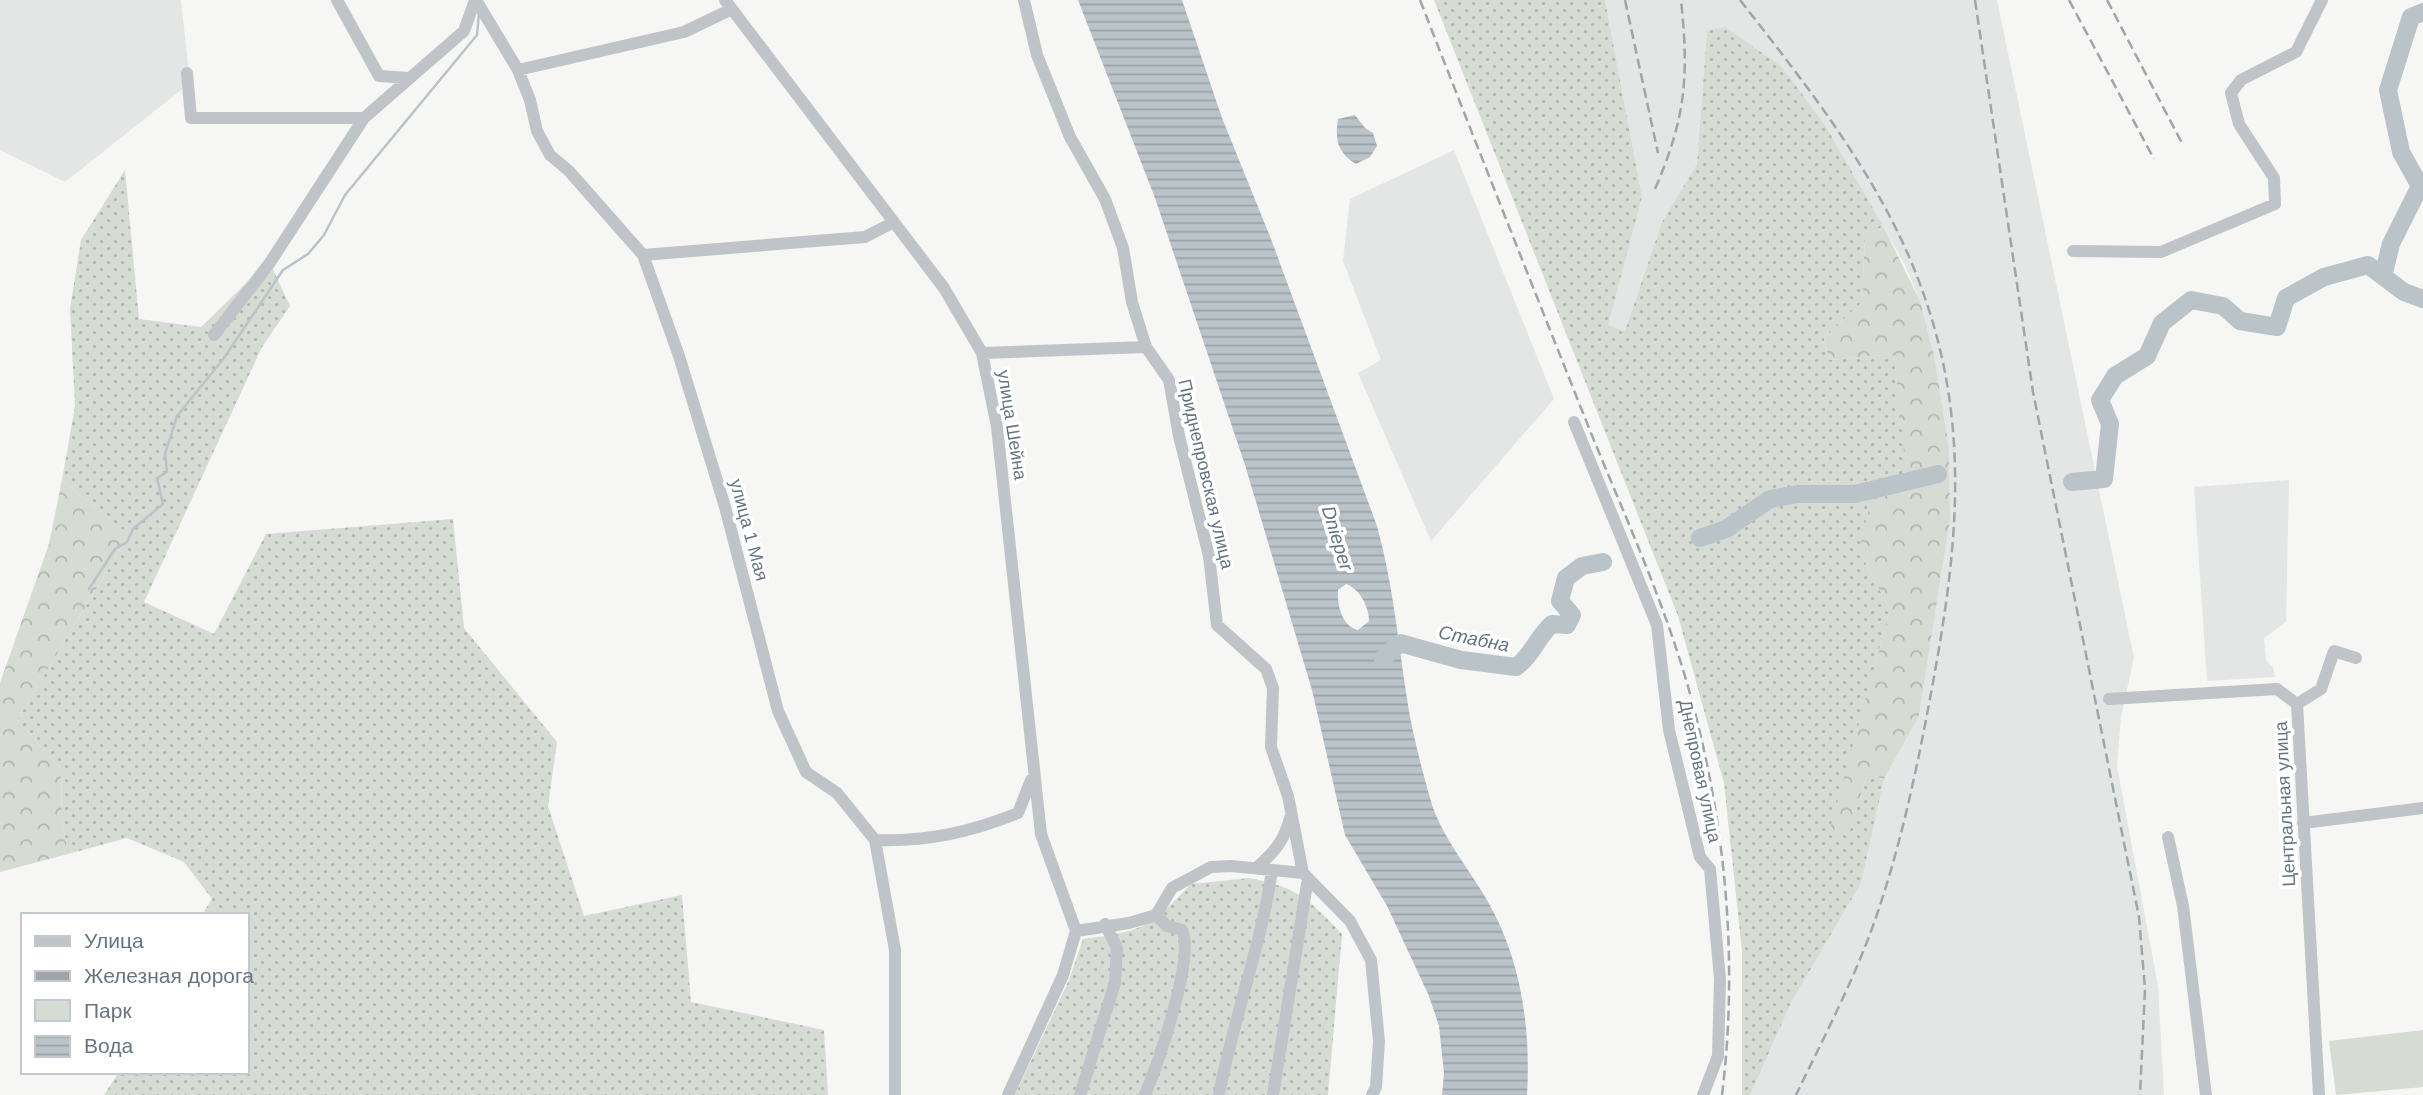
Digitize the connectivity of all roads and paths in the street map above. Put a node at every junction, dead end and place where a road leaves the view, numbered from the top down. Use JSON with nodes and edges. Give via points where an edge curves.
{"nodes":[{"id":1,"x":337,"y":0,"type":"edge"},
{"id":2,"x":476,"y":0,"type":"edge"},
{"id":3,"x":1024,"y":0,"type":"edge"},
{"id":4,"x":2322,"y":0,"type":"edge"},
{"id":5,"x":728,"y":5,"type":"edge"},
{"id":6,"x":518,"y":70,"type":"junction"},
{"id":7,"x":187,"y":74,"type":"dead end"},
{"id":8,"x":409,"y":78,"type":"junction"},
{"id":9,"x":364,"y":118,"type":"junction"},
{"id":10,"x":894,"y":222,"type":"junction"},
{"id":11,"x":2073,"y":251,"type":"dead end"},
{"id":12,"x":643,"y":255,"type":"junction"},
{"id":13,"x":214,"y":335,"type":"dead end"},
{"id":14,"x":1146,"y":347,"type":"junction"},
{"id":15,"x":982,"y":353,"type":"junction"},
{"id":16,"x":1574,"y":422,"type":"dead end"},
{"id":17,"x":2356,"y":658,"type":"dead end"},
{"id":18,"x":2109,"y":699,"type":"dead end"},
{"id":19,"x":2297,"y":704,"type":"junction"},
{"id":20,"x":1032,"y":776,"type":"junction"},
{"id":21,"x":2423,"y":808,"type":"edge"},
{"id":22,"x":1292,"y":815,"type":"junction"},
{"id":23,"x":2304,"y":822,"type":"junction"},
{"id":24,"x":2168,"y":837,"type":"dead end"},
{"id":25,"x":875,"y":840,"type":"junction"},
{"id":26,"x":1256,"y":868,"type":"junction"},
{"id":27,"x":1272,"y":870,"type":"junction"},
{"id":28,"x":1306,"y":875,"type":"junction"},
{"id":29,"x":1156,"y":915,"type":"junction"},
{"id":30,"x":1105,"y":924,"type":"junction"},
{"id":31,"x":1076,"y":931,"type":"junction"},
{"id":32,"x":895,"y":1095,"type":"edge"},
{"id":33,"x":1008,"y":1095,"type":"edge"},
{"id":34,"x":1080,"y":1095,"type":"edge"},
{"id":35,"x":1146,"y":1095,"type":"edge"},
{"id":36,"x":1219,"y":1095,"type":"edge"},
{"id":37,"x":1273,"y":1095,"type":"edge"},
{"id":38,"x":1373,"y":1095,"type":"edge"},
{"id":39,"x":1703,"y":1095,"type":"edge"},
{"id":40,"x":2206,"y":1095,"type":"edge"},
{"id":41,"x":2319,"y":1095,"type":"edge"}],
"edges":[{"from":1,"to":8,"type":"street","via":[[379,76]]},
{"from":2,"to":6,"type":"street","name":"улица 1 Мая"},
{"from":2,"to":8,"type":"street","via":[[464,31]]},
{"from":3,"to":14,"type":"street","name":"Приднепровская улица","via":[[1037,55],[1070,136],[1105,199],[1123,248]]},
{"from":4,"to":11,"type":"street","via":[[2297,52],[2241,80],[2231,93],[2239,124],[2274,178],[2275,204],[2161,252]]},
{"from":5,"to":6,"type":"street","via":[[684,32]]},
{"from":5,"to":10,"type":"street","name":"улица Шейна"},
{"from":6,"to":12,"type":"street","name":"улица 1 Мая","via":[[537,131],[550,155]]},
{"from":7,"to":9,"type":"street","via":[[191,118]]},
{"from":8,"to":9,"type":"street"},
{"from":9,"to":13,"type":"street","via":[[269,264]]},
{"from":10,"to":12,"type":"street","via":[[865,237]]},
{"from":10,"to":15,"type":"street","name":"улица Шейна","via":[[944,288]]},
{"from":12,"to":25,"type":"street","name":"улица 1 Мая","via":[[725,507],[778,711],[806,772],[837,793]]},
{"from":14,"to":15,"type":"street"},
{"from":14,"to":22,"type":"street","name":"Приднепровская улица","via":[[1169,380],[1209,556],[1217,625],[1266,669],[1273,688],[1271,747]]},
{"from":15,"to":20,"type":"street","name":"улица Шейна","via":[[998,427]]},
{"from":16,"to":39,"type":"street","name":"Днепровая улица","via":[[1657,625],[1672,741],[1700,856],[1710,869],[1720,979],[1718,1056]]},
{"from":17,"to":19,"type":"street","via":[[2334,651],[2321,689]]},
{"from":18,"to":19,"type":"street","name":"Центральная улица","via":[[2277,689]]},
{"from":19,"to":23,"type":"street","name":"Центральная улица"},
{"from":20,"to":25,"type":"street","via":[[1018,813],[975,830],[912,841]]},
{"from":20,"to":31,"type":"street","name":"улица Шейна","via":[[1041,834]]},
{"from":21,"to":23,"type":"street"},
{"from":22,"to":26,"type":"street","via":[[1274,853]]},
{"from":22,"to":28,"type":"street","name":"Приднепровская улица"},
{"from":23,"to":41,"type":"street","name":"Центральная улица"},
{"from":24,"to":40,"type":"street","via":[[2183,906]]},
{"from":25,"to":32,"type":"street","name":"улица 1 Мая","via":[[895,950]]},
{"from":26,"to":27,"type":"street"},
{"from":26,"to":29,"type":"street","via":[[1211,867],[1172,888]]},
{"from":27,"to":28,"type":"street"},
{"from":27,"to":36,"type":"street","via":[[1257,951]]},
{"from":28,"to":37,"type":"street"},
{"from":28,"to":38,"type":"street","via":[[1350,921],[1371,960],[1379,1041]]},
{"from":29,"to":30,"type":"street"},
{"from":29,"to":35,"type":"street","via":[[1167,926],[1182,930],[1187,941],[1184,967]]},
{"from":30,"to":31,"type":"street"},
{"from":30,"to":34,"type":"street","via":[[1117,948],[1115,984]]},
{"from":31,"to":33,"type":"street","via":[[1063,975]]}]}
